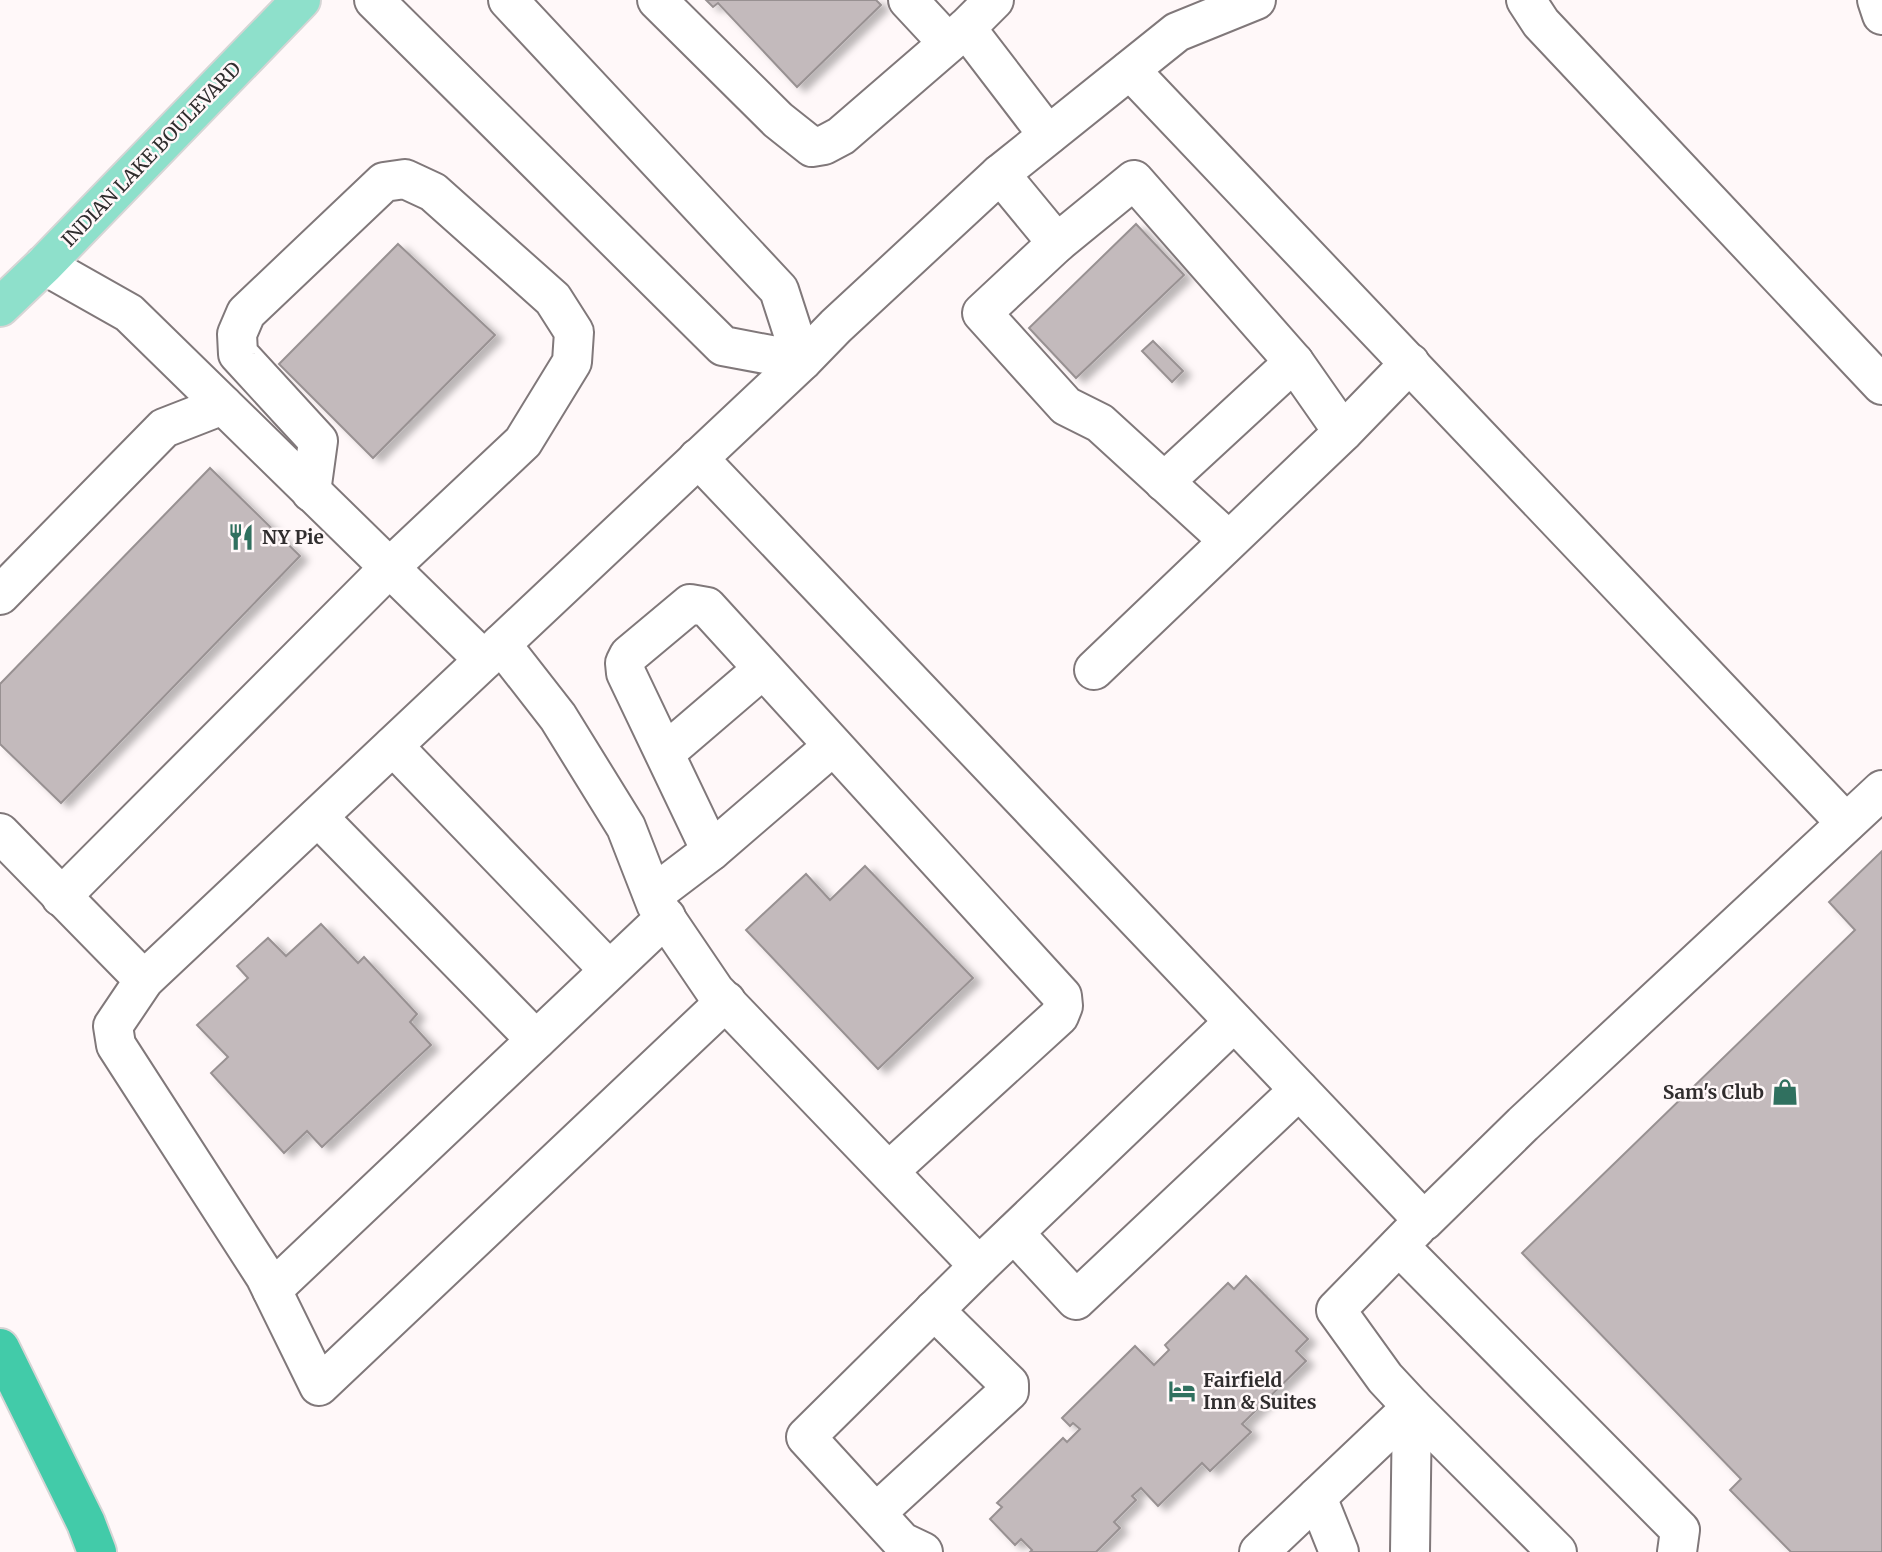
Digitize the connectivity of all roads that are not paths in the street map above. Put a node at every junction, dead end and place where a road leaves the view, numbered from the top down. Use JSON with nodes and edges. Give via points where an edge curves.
{"nodes":[{"id":1,"x":301,"y":0,"type":"edge"},
{"id":2,"x":374,"y":0,"type":"edge"},
{"id":3,"x":508,"y":0,"type":"edge"},
{"id":4,"x":657,"y":0,"type":"edge"},
{"id":5,"x":908,"y":0,"type":"edge"},
{"id":6,"x":994,"y":0,"type":"edge"},
{"id":7,"x":1256,"y":0,"type":"edge"},
{"id":8,"x":1526,"y":0,"type":"edge"},
{"id":9,"x":1877,"y":0,"type":"edge"},
{"id":10,"x":1882,"y":15,"type":"edge"},
{"id":11,"x":957,"y":35,"type":"junction"},
{"id":12,"x":1130,"y":69,"type":"junction"},
{"id":13,"x":1048,"y":135,"type":"junction"},
{"id":14,"x":1000,"y":174,"type":"junction"},
{"id":15,"x":1057,"y":243,"type":"junction"},
{"id":16,"x":44,"y":265,"type":"junction"},
{"id":17,"x":0,"y":307,"type":"edge"},
{"id":18,"x":802,"y":361,"type":"junction"},
{"id":19,"x":1294,"y":362,"type":"junction"},
{"id":20,"x":1410,"y":363,"type":"junction"},
{"id":21,"x":1882,"y":385,"type":"edge"},
{"id":22,"x":223,"y":405,"type":"junction"},
{"id":23,"x":1343,"y":432,"type":"junction"},
{"id":24,"x":698,"y":457,"type":"junction"},
{"id":25,"x":1164,"y":482,"type":"junction"},
{"id":26,"x":311,"y":492,"type":"junction"},
{"id":27,"x":1228,"y":540,"type":"junction"},
{"id":28,"x":389,"y":568,"type":"junction"},
{"id":29,"x":0,"y":596,"type":"edge"},
{"id":30,"x":492,"y":652,"type":"junction"},
{"id":31,"x":763,"y":669,"type":"junction"},
{"id":32,"x":1094,"y":670,"type":"dead end"},
{"id":33,"x":393,"y":746,"type":"junction"},
{"id":34,"x":833,"y":746,"type":"junction"},
{"id":35,"x":665,"y":753,"type":"junction"},
{"id":36,"x":1882,"y":790,"type":"edge"},
{"id":37,"x":318,"y":817,"type":"junction"},
{"id":38,"x":1846,"y":823,"type":"junction"},
{"id":39,"x":0,"y":833,"type":"edge"},
{"id":40,"x":711,"y":851,"type":"junction"},
{"id":41,"x":61,"y":897,"type":"junction"},
{"id":42,"x":659,"y":906,"type":"junction"},
{"id":43,"x":609,"y":970,"type":"junction"},
{"id":44,"x":144,"y":981,"type":"junction"},
{"id":45,"x":726,"y":1001,"type":"junction"},
{"id":46,"x":1234,"y":1022,"type":"junction"},
{"id":47,"x":536,"y":1041,"type":"junction"},
{"id":48,"x":1299,"y":1090,"type":"junction"},
{"id":49,"x":889,"y":1171,"type":"junction"},
{"id":50,"x":1014,"y":1233,"type":"junction"},
{"id":51,"x":1412,"y":1233,"type":"junction"},
{"id":52,"x":979,"y":1266,"type":"junction"},
{"id":53,"x":272,"y":1290,"type":"junction"},
{"id":54,"x":934,"y":1310,"type":"junction"},
{"id":55,"x":0,"y":1348,"type":"edge"},
{"id":56,"x":1412,"y":1407,"type":"junction"},
{"id":57,"x":1317,"y":1497,"type":"junction"},
{"id":58,"x":876,"y":1513,"type":"junction"},
{"id":59,"x":97,"y":1552,"type":"edge"},
{"id":60,"x":923,"y":1552,"type":"edge"},
{"id":61,"x":1259,"y":1552,"type":"edge"},
{"id":62,"x":1339,"y":1552,"type":"edge"},
{"id":63,"x":1410,"y":1552,"type":"edge"},
{"id":64,"x":1557,"y":1552,"type":"edge"},
{"id":65,"x":1677,"y":1552,"type":"edge"}],
"edges":[{"from":1,"to":16,"type":"main road","name":"INDIAN LAKE BOULEVARD"},
{"from":2,"to":18,"type":"street","via":[[723,346]]},
{"from":3,"to":18,"type":"street","via":[[779,290]]},
{"from":4,"to":11,"type":"street","via":[[778,120],[812,147],[841,136]]},
{"from":5,"to":11,"type":"street"},
{"from":6,"to":11,"type":"street"},
{"from":7,"to":12,"type":"street","via":[[1177,32]]},
{"from":8,"to":21,"type":"street","via":[[1541,23]]},
{"from":9,"to":10,"type":"street"},
{"from":11,"to":13,"type":"street"},
{"from":12,"to":13,"type":"street"},
{"from":12,"to":20,"type":"street"},
{"from":13,"to":14,"type":"street"},
{"from":14,"to":15,"type":"street"},
{"from":14,"to":18,"type":"street"},
{"from":15,"to":19,"type":"street","via":[[1134,180]]},
{"from":15,"to":25,"type":"street","via":[[982,313],[1066,406],[1100,423]]},
{"from":16,"to":17,"type":"main road","name":"INDIAN LAKE BOULEVARD"},
{"from":16,"to":22,"type":"street","via":[[129,313]]},
{"from":18,"to":24,"type":"street"},
{"from":19,"to":23,"type":"street"},
{"from":19,"to":25,"type":"street"},
{"from":20,"to":23,"type":"street"},
{"from":20,"to":38,"type":"street"},
{"from":22,"to":26,"type":"street"},
{"from":22,"to":29,"type":"street","via":[[164,428]]},
{"from":23,"to":27,"type":"street"},
{"from":24,"to":30,"type":"street"},
{"from":24,"to":46,"type":"street"},
{"from":25,"to":27,"type":"street"},
{"from":26,"to":28,"type":"street"},
{"from":26,"to":28,"type":"street","via":[[318,441],[238,354],[237,334],[246,313],[384,182],[405,178],[433,192],[553,299],[574,332],[572,362],[523,442]]},
{"from":27,"to":32,"type":"street"},
{"from":28,"to":30,"type":"street"},
{"from":28,"to":41,"type":"street"},
{"from":30,"to":33,"type":"street"},
{"from":30,"to":42,"type":"street","via":[[558,717],[626,827]]},
{"from":31,"to":34,"type":"street"},
{"from":31,"to":35,"type":"street"},
{"from":31,"to":35,"type":"street","via":[[707,607],[698,604],[690,604],[629,655],[626,673]]},
{"from":33,"to":37,"type":"street"},
{"from":33,"to":43,"type":"street"},
{"from":34,"to":40,"type":"street"},
{"from":34,"to":49,"type":"street","via":[[1062,996],[1059,1016]]},
{"from":35,"to":40,"type":"street"},
{"from":36,"to":38,"type":"street"},
{"from":37,"to":44,"type":"street"},
{"from":37,"to":47,"type":"street"},
{"from":38,"to":51,"type":"street"},
{"from":39,"to":41,"type":"street"},
{"from":40,"to":42,"type":"street"},
{"from":41,"to":44,"type":"street"},
{"from":42,"to":43,"type":"street"},
{"from":42,"to":45,"type":"street"},
{"from":43,"to":47,"type":"street"},
{"from":44,"to":53,"type":"street","via":[[113,1026],[116,1045]]},
{"from":45,"to":49,"type":"street"},
{"from":45,"to":53,"type":"street","via":[[319,1386]]},
{"from":46,"to":48,"type":"street"},
{"from":46,"to":50,"type":"street"},
{"from":47,"to":53,"type":"street"},
{"from":48,"to":50,"type":"street","via":[[1076,1300]]},
{"from":48,"to":51,"type":"street"},
{"from":49,"to":52,"type":"street"},
{"from":50,"to":52,"type":"street"},
{"from":51,"to":56,"type":"street","via":[[1336,1310]]},
{"from":51,"to":65,"type":"street","via":[[1681,1530]]},
{"from":52,"to":54,"type":"street"},
{"from":54,"to":58,"type":"street","via":[[806,1437]]},
{"from":54,"to":58,"type":"street","via":[[1009,1384],[1009,1391]]},
{"from":55,"to":59,"type":"highway"},
{"from":56,"to":57,"type":"street"},
{"from":56,"to":63,"type":"street"},
{"from":56,"to":64,"type":"street"},
{"from":57,"to":61,"type":"street"},
{"from":57,"to":62,"type":"street"},
{"from":58,"to":60,"type":"street","via":[[902,1542]]}]}
